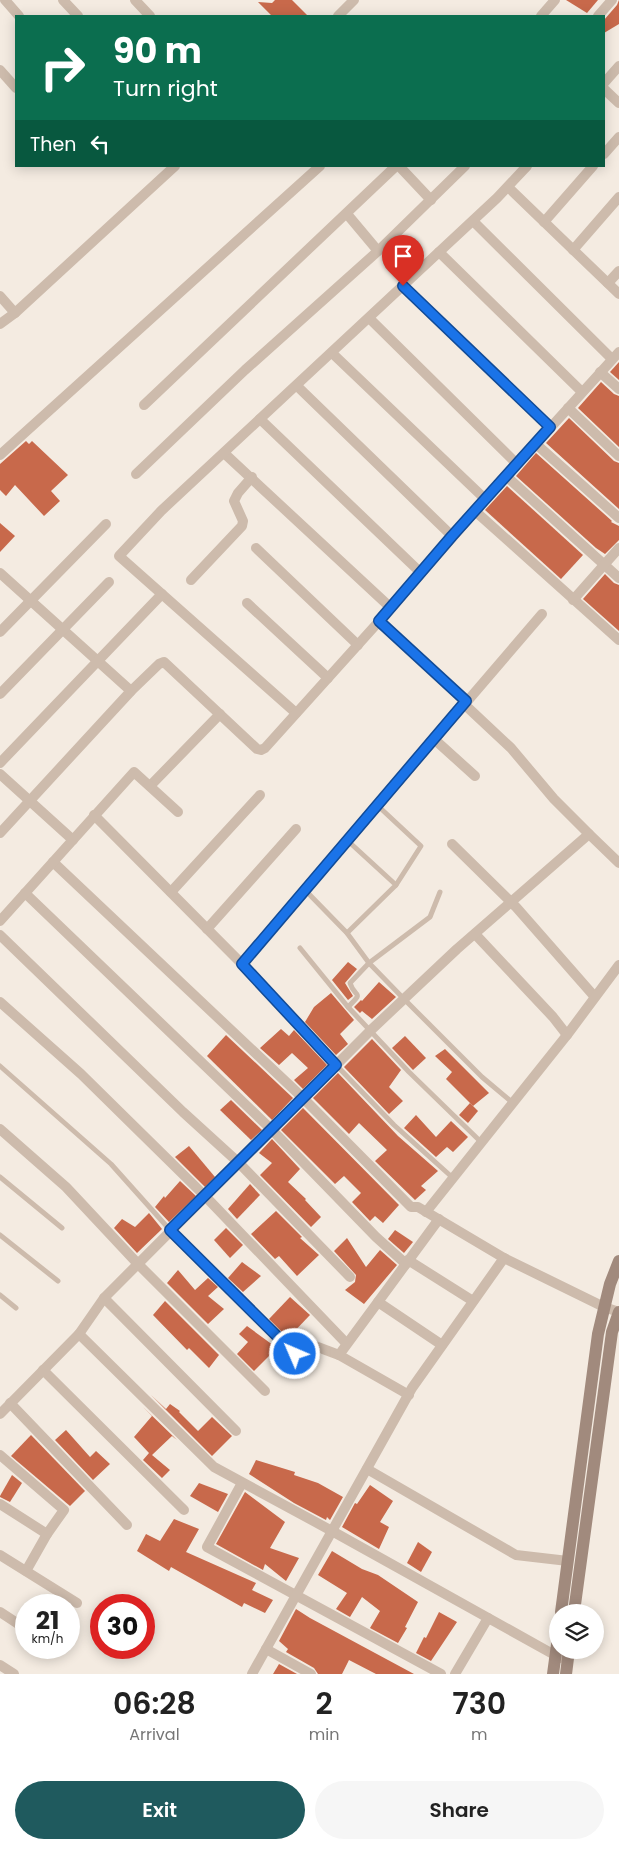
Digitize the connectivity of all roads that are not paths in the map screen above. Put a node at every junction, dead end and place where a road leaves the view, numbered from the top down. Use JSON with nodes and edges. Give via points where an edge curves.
{"nodes":[{"id":1,"x":5,"y":0,"type":"edge"},
{"id":2,"x":64,"y":0,"type":"edge"},
{"id":3,"x":135,"y":0,"type":"edge"},
{"id":4,"x":354,"y":0,"type":"edge"},
{"id":5,"x":555,"y":0,"type":"edge"},
{"id":6,"x":612,"y":0,"type":"edge"},
{"id":7,"x":18,"y":15,"type":"edge"},
{"id":8,"x":77,"y":15,"type":"edge"},
{"id":9,"x":149,"y":15,"type":"edge"},
{"id":10,"x":339,"y":15,"type":"edge"},
{"id":11,"x":542,"y":15,"type":"edge"},
{"id":12,"x":599,"y":15,"type":"edge"},
{"id":13,"x":619,"y":66,"type":"edge"},
{"id":14,"x":0,"y":70,"type":"edge"},
{"id":15,"x":605,"y":82,"type":"edge"},
{"id":16,"x":15,"y":87,"type":"edge"},
{"id":17,"x":605,"y":90,"type":"edge"},
{"id":18,"x":619,"y":103,"type":"edge"},
{"id":19,"x":619,"y":137,"type":"edge"},
{"id":20,"x":605,"y":153,"type":"edge"},
{"id":21,"x":174,"y":167,"type":"edge"},
{"id":22,"x":319,"y":167,"type":"edge"},
{"id":23,"x":397,"y":167,"type":"edge"},
{"id":24,"x":399,"y":167,"type":"edge"},
{"id":25,"x":465,"y":167,"type":"edge"},
{"id":26,"x":526,"y":167,"type":"edge"},
{"id":27,"x":592,"y":167,"type":"edge"},
{"id":28,"x":508,"y":187,"type":"junction"},
{"id":29,"x":619,"y":197,"type":"edge"},
{"id":30,"x":431,"y":200,"type":"junction"},
{"id":31,"x":347,"y":214,"type":"junction"},
{"id":32,"x":473,"y":221,"type":"junction"},
{"id":33,"x":544,"y":222,"type":"junction"},
{"id":34,"x":573,"y":250,"type":"junction"},
{"id":35,"x":378,"y":252,"type":"junction"},
{"id":36,"x":439,"y":252,"type":"junction"},
{"id":37,"x":619,"y":271,"type":"edge"},
{"id":38,"x":608,"y":284,"type":"junction"},
{"id":39,"x":403,"y":286,"type":"junction"},
{"id":40,"x":619,"y":294,"type":"edge"},
{"id":41,"x":0,"y":296,"type":"edge"},
{"id":42,"x":15,"y":313,"type":"junction"},
{"id":43,"x":369,"y":318,"type":"junction"},
{"id":44,"x":0,"y":324,"type":"edge"},
{"id":45,"x":332,"y":353,"type":"junction"},
{"id":46,"x":616,"y":355,"type":"edge"},
{"id":47,"x":600,"y":372,"type":"junction"},
{"id":48,"x":297,"y":386,"type":"junction"},
{"id":49,"x":619,"y":389,"type":"edge"},
{"id":50,"x":582,"y":392,"type":"junction"},
{"id":51,"x":144,"y":405,"type":"dead end"},
{"id":52,"x":568,"y":408,"type":"junction"},
{"id":53,"x":260,"y":419,"type":"junction"},
{"id":54,"x":550,"y":427,"type":"junction"},
{"id":55,"x":536,"y":444,"type":"junction"},
{"id":56,"x":224,"y":453,"type":"junction"},
{"id":57,"x":0,"y":455,"type":"edge"},
{"id":58,"x":619,"y":456,"type":"edge"},
{"id":59,"x":517,"y":464,"type":"junction"},
{"id":60,"x":136,"y":474,"type":"dead end"},
{"id":61,"x":506,"y":476,"type":"junction"},
{"id":62,"x":252,"y":477,"type":"junction"},
{"id":63,"x":485,"y":499,"type":"junction"},
{"id":64,"x":475,"y":510,"type":"junction"},
{"id":65,"x":619,"y":518,"type":"edge"},
{"id":66,"x":106,"y":524,"type":"dead end"},
{"id":67,"x":452,"y":536,"type":"junction"},
{"id":68,"x":256,"y":548,"type":"dead end"},
{"id":69,"x":619,"y":548,"type":"edge"},
{"id":70,"x":603,"y":565,"type":"junction"},
{"id":71,"x":422,"y":573,"type":"junction"},
{"id":72,"x":0,"y":574,"type":"edge"},
{"id":73,"x":619,"y":578,"type":"edge"},
{"id":74,"x":190,"y":580,"type":"dead end"},
{"id":75,"x":109,"y":582,"type":"dead end"},
{"id":76,"x":162,"y":594,"type":"junction"},
{"id":77,"x":573,"y":600,"type":"junction"},
{"id":78,"x":30,"y":601,"type":"junction"},
{"id":79,"x":247,"y":603,"type":"dead end"},
{"id":80,"x":391,"y":608,"type":"junction"},
{"id":81,"x":542,"y":614,"type":"dead end"},
{"id":82,"x":379,"y":621,"type":"junction"},
{"id":83,"x":62,"y":629,"type":"junction"},
{"id":84,"x":0,"y":632,"type":"edge"},
{"id":85,"x":619,"y":640,"type":"edge"},
{"id":86,"x":358,"y":645,"type":"junction"},
{"id":87,"x":98,"y":661,"type":"junction"},
{"id":88,"x":328,"y":678,"type":"junction"},
{"id":89,"x":131,"y":691,"type":"junction"},
{"id":90,"x":0,"y":694,"type":"edge"},
{"id":91,"x":465,"y":703,"type":"junction"},
{"id":92,"x":296,"y":713,"type":"junction"},
{"id":93,"x":220,"y":714,"type":"junction"},
{"id":94,"x":434,"y":739,"type":"junction"},
{"id":95,"x":0,"y":763,"type":"edge"},
{"id":96,"x":0,"y":774,"type":"edge"},
{"id":97,"x":475,"y":776,"type":"dead end"},
{"id":98,"x":150,"y":786,"type":"junction"},
{"id":99,"x":260,"y":795,"type":"dead end"},
{"id":100,"x":30,"y":801,"type":"junction"},
{"id":101,"x":377,"y":805,"type":"junction"},
{"id":102,"x":178,"y":812,"type":"dead end"},
{"id":103,"x":94,"y":815,"type":"junction"},
{"id":104,"x":296,"y":829,"type":"dead end"},
{"id":105,"x":0,"y":833,"type":"edge"},
{"id":106,"x":589,"y":834,"type":"junction"},
{"id":107,"x":72,"y":840,"type":"junction"},
{"id":108,"x":347,"y":840,"type":"junction"},
{"id":109,"x":452,"y":844,"type":"dead end"},
{"id":110,"x":53,"y":862,"type":"junction"},
{"id":111,"x":619,"y":862,"type":"edge"},
{"id":112,"x":396,"y":885,"type":"junction"},
{"id":113,"x":305,"y":890,"type":"junction"},
{"id":114,"x":171,"y":892,"type":"junction"},
{"id":115,"x":440,"y":892,"type":"dead end"},
{"id":116,"x":25,"y":893,"type":"junction"},
{"id":117,"x":511,"y":903,"type":"junction"},
{"id":118,"x":0,"y":920,"type":"edge"},
{"id":119,"x":207,"y":929,"type":"junction"},
{"id":120,"x":346,"y":933,"type":"junction"},
{"id":121,"x":475,"y":934,"type":"junction"},
{"id":122,"x":0,"y":935,"type":"edge"},
{"id":123,"x":300,"y":948,"type":"dead end"},
{"id":124,"x":242,"y":964,"type":"junction"},
{"id":125,"x":370,"y":964,"type":"junction"},
{"id":126,"x":619,"y":965,"type":"edge"},
{"id":127,"x":594,"y":996,"type":"junction"},
{"id":128,"x":404,"y":999,"type":"junction"},
{"id":129,"x":0,"y":1002,"type":"edge"},
{"id":130,"x":348,"y":1007,"type":"junction"},
{"id":131,"x":371,"y":1030,"type":"junction"},
{"id":132,"x":567,"y":1035,"type":"junction"},
{"id":133,"x":336,"y":1065,"type":"junction"},
{"id":134,"x":0,"y":1066,"type":"edge"},
{"id":135,"x":303,"y":1098,"type":"junction"},
{"id":136,"x":512,"y":1103,"type":"junction"},
{"id":137,"x":0,"y":1128,"type":"edge"},
{"id":138,"x":272,"y":1130,"type":"junction"},
{"id":139,"x":481,"y":1142,"type":"junction"},
{"id":140,"x":240,"y":1163,"type":"junction"},
{"id":141,"x":0,"y":1176,"type":"edge"},
{"id":142,"x":453,"y":1178,"type":"junction"},
{"id":143,"x":205,"y":1196,"type":"junction"},
{"id":144,"x":426,"y":1212,"type":"junction"},
{"id":145,"x":439,"y":1219,"type":"junction"},
{"id":146,"x":62,"y":1228,"type":"dead end"},
{"id":147,"x":170,"y":1230,"type":"junction"},
{"id":148,"x":0,"y":1235,"type":"edge"},
{"id":149,"x":504,"y":1258,"type":"junction"},
{"id":150,"x":407,"y":1262,"type":"junction"},
{"id":151,"x":619,"y":1262,"type":"edge"},
{"id":152,"x":138,"y":1264,"type":"junction"},
{"id":153,"x":350,"y":1277,"type":"dead end"},
{"id":154,"x":58,"y":1281,"type":"dead end"},
{"id":155,"x":0,"y":1295,"type":"edge"},
{"id":156,"x":104,"y":1298,"type":"junction"},
{"id":157,"x":474,"y":1301,"type":"junction"},
{"id":158,"x":378,"y":1302,"type":"junction"},
{"id":159,"x":604,"y":1307,"type":"junction"},
{"id":160,"x":16,"y":1308,"type":"dead end"},
{"id":161,"x":619,"y":1312,"type":"edge"},
{"id":162,"x":78,"y":1334,"type":"junction"},
{"id":163,"x":346,"y":1343,"type":"junction"},
{"id":164,"x":442,"y":1345,"type":"junction"},
{"id":165,"x":338,"y":1355,"type":"junction"},
{"id":166,"x":43,"y":1370,"type":"junction"},
{"id":167,"x":265,"y":1391,"type":"dead end"},
{"id":168,"x":409,"y":1394,"type":"junction"},
{"id":169,"x":10,"y":1403,"type":"junction"},
{"id":170,"x":0,"y":1414,"type":"edge"},
{"id":171,"x":236,"y":1431,"type":"dead end"},
{"id":172,"x":0,"y":1455,"type":"edge"},
{"id":173,"x":367,"y":1469,"type":"junction"},
{"id":174,"x":242,"y":1483,"type":"junction"},
{"id":175,"x":0,"y":1504,"type":"edge"},
{"id":176,"x":184,"y":1510,"type":"dead end"},
{"id":177,"x":127,"y":1525,"type":"dead end"},
{"id":178,"x":332,"y":1531,"type":"junction"},
{"id":179,"x":47,"y":1534,"type":"junction"},
{"id":180,"x":0,"y":1555,"type":"edge"},
{"id":181,"x":568,"y":1561,"type":"junction"},
{"id":182,"x":26,"y":1571,"type":"junction"},
{"id":183,"x":63,"y":1594,"type":"edge"},
{"id":184,"x":296,"y":1595,"type":"junction"},
{"id":185,"x":562,"y":1604,"type":"edge"},
{"id":186,"x":575,"y":1604,"type":"edge"},
{"id":187,"x":0,"y":1612,"type":"edge"},
{"id":188,"x":488,"y":1618,"type":"junction"},
{"id":189,"x":15,"y":1622,"type":"edge"},
{"id":190,"x":266,"y":1649,"type":"junction"},
{"id":191,"x":549,"y":1653,"type":"edge"},
{"id":192,"x":554,"y":1659,"type":"edge"},
{"id":193,"x":0,"y":1666,"type":"edge"},
{"id":194,"x":14,"y":1674,"type":"edge"},
{"id":195,"x":252,"y":1674,"type":"edge"},
{"id":196,"x":311,"y":1674,"type":"edge"},
{"id":197,"x":441,"y":1674,"type":"edge"},
{"id":198,"x":455,"y":1674,"type":"edge"},
{"id":199,"x":552,"y":1674,"type":"edge"}],
"edges":[{"from":1,"to":7,"type":"street"},
{"from":2,"to":8,"type":"street"},
{"from":3,"to":9,"type":"street"},
{"from":4,"to":10,"type":"street"},
{"from":5,"to":11,"type":"street"},
{"from":6,"to":12,"type":"street"},
{"from":13,"to":15,"type":"street"},
{"from":14,"to":16,"type":"street"},
{"from":17,"to":18,"type":"street"},
{"from":19,"to":20,"type":"street"},
{"from":21,"to":42,"type":"street"},
{"from":22,"to":57,"type":"street"},
{"from":23,"to":31,"type":"street"},
{"from":24,"to":30,"type":"street"},
{"from":25,"to":30,"type":"street"},
{"from":26,"to":28,"type":"street"},
{"from":27,"to":33,"type":"street"},
{"from":28,"to":32,"type":"street"},
{"from":28,"to":33,"type":"street"},
{"from":29,"to":34,"type":"street"},
{"from":30,"to":35,"type":"street"},
{"from":31,"to":35,"type":"street"},
{"from":31,"to":51,"type":"street"},
{"from":32,"to":36,"type":"street"},
{"from":32,"to":46,"type":"street"},
{"from":33,"to":34,"type":"street"},
{"from":34,"to":38,"type":"street"},
{"from":35,"to":60,"type":"street","via":[[245,370]]},
{"from":36,"to":39,"type":"street"},
{"from":36,"to":50,"type":"street"},
{"from":37,"to":38,"type":"street"},
{"from":38,"to":40,"type":"street"},
{"from":39,"to":43,"type":"street"},
{"from":39,"to":54,"type":"street"},
{"from":41,"to":42,"type":"street"},
{"from":42,"to":44,"type":"street"},
{"from":43,"to":45,"type":"street"},
{"from":43,"to":59,"type":"street"},
{"from":45,"to":48,"type":"street"},
{"from":45,"to":63,"type":"street"},
{"from":46,"to":47,"type":"street"},
{"from":47,"to":49,"type":"street"},
{"from":47,"to":50,"type":"street"},
{"from":48,"to":53,"type":"street"},
{"from":48,"to":67,"type":"street"},
{"from":50,"to":52,"type":"street"},
{"from":52,"to":54,"type":"street"},
{"from":52,"to":58,"type":"street"},
{"from":53,"to":56,"type":"street"},
{"from":53,"to":71,"type":"street"},
{"from":54,"to":55,"type":"street"},
{"from":55,"to":59,"type":"street"},
{"from":55,"to":65,"type":"street"},
{"from":56,"to":62,"type":"street"},
{"from":56,"to":76,"type":"street","via":[[161,511],[119,556]]},
{"from":59,"to":61,"type":"street"},
{"from":61,"to":63,"type":"street"},
{"from":61,"to":70,"type":"street"},
{"from":62,"to":74,"type":"street","via":[[234,501],[242,526]]},
{"from":62,"to":80,"type":"street"},
{"from":63,"to":64,"type":"street"},
{"from":64,"to":67,"type":"street"},
{"from":64,"to":77,"type":"street"},
{"from":66,"to":78,"type":"street"},
{"from":67,"to":71,"type":"street"},
{"from":68,"to":86,"type":"street"},
{"from":69,"to":70,"type":"street"},
{"from":70,"to":73,"type":"street"},
{"from":70,"to":77,"type":"street"},
{"from":71,"to":80,"type":"street"},
{"from":72,"to":78,"type":"street"},
{"from":75,"to":83,"type":"street"},
{"from":76,"to":87,"type":"street"},
{"from":76,"to":92,"type":"street"},
{"from":77,"to":85,"type":"street"},
{"from":78,"to":83,"type":"street"},
{"from":78,"to":84,"type":"street"},
{"from":79,"to":88,"type":"street"},
{"from":80,"to":82,"type":"street"},
{"from":81,"to":91,"type":"street"},
{"from":82,"to":86,"type":"street"},
{"from":82,"to":91,"type":"street"},
{"from":83,"to":87,"type":"street"},
{"from":83,"to":90,"type":"street"},
{"from":86,"to":88,"type":"street"},
{"from":87,"to":89,"type":"street"},
{"from":87,"to":95,"type":"street"},
{"from":88,"to":92,"type":"street"},
{"from":89,"to":93,"type":"street","via":[[164,662]]},
{"from":89,"to":100,"type":"street"},
{"from":91,"to":94,"type":"street"},
{"from":91,"to":106,"type":"street","via":[[512,748],[554,799]]},
{"from":92,"to":93,"type":"street","via":[[261,750]]},
{"from":93,"to":98,"type":"street"},
{"from":94,"to":97,"type":"street"},
{"from":94,"to":101,"type":"street"},
{"from":96,"to":100,"type":"street"},
{"from":98,"to":102,"type":"street"},
{"from":98,"to":103,"type":"street","via":[[134,772]]},
{"from":99,"to":114,"type":"street"},
{"from":100,"to":105,"type":"street"},
{"from":100,"to":107,"type":"street"},
{"from":101,"to":108,"type":"street"},
{"from":101,"to":112,"type":"lane","via":[[421,846]]},
{"from":103,"to":107,"type":"street"},
{"from":103,"to":114,"type":"street"},
{"from":104,"to":119,"type":"street"},
{"from":106,"to":111,"type":"street"},
{"from":106,"to":117,"type":"street"},
{"from":107,"to":110,"type":"street"},
{"from":108,"to":112,"type":"lane"},
{"from":108,"to":113,"type":"street"},
{"from":109,"to":117,"type":"street"},
{"from":110,"to":116,"type":"street"},
{"from":110,"to":135,"type":"street"},
{"from":112,"to":120,"type":"lane"},
{"from":113,"to":120,"type":"lane"},
{"from":113,"to":124,"type":"street"},
{"from":114,"to":119,"type":"street"},
{"from":115,"to":125,"type":"lane","via":[[430,917]]},
{"from":116,"to":118,"type":"street"},
{"from":116,"to":138,"type":"street"},
{"from":117,"to":121,"type":"street"},
{"from":117,"to":127,"type":"street"},
{"from":119,"to":124,"type":"street"},
{"from":120,"to":125,"type":"lane"},
{"from":121,"to":128,"type":"street"},
{"from":121,"to":132,"type":"street"},
{"from":122,"to":140,"type":"street"},
{"from":123,"to":130,"type":"lane"},
{"from":124,"to":133,"type":"street"},
{"from":125,"to":128,"type":"lane"},
{"from":125,"to":130,"type":"lane","via":[[350,983],[358,995]]},
{"from":126,"to":127,"type":"street"},
{"from":127,"to":132,"type":"street"},
{"from":128,"to":131,"type":"street"},
{"from":128,"to":136,"type":"lane"},
{"from":129,"to":143,"type":"street","via":[[82,1074]]},
{"from":130,"to":131,"type":"lane"},
{"from":131,"to":133,"type":"street"},
{"from":131,"to":139,"type":"lane"},
{"from":132,"to":136,"type":"street"},
{"from":133,"to":135,"type":"street"},
{"from":133,"to":142,"type":"lane","via":[[394,1125]]},
{"from":134,"to":147,"type":"lane","via":[[111,1164]]},
{"from":135,"to":138,"type":"street"},
{"from":135,"to":144,"type":"street","via":[[411,1207],[418,1206]]},
{"from":136,"to":139,"type":"street"},
{"from":137,"to":152,"type":"street","via":[[66,1187]]},
{"from":138,"to":140,"type":"street"},
{"from":138,"to":150,"type":"street","via":[[376,1237]]},
{"from":139,"to":142,"type":"street"},
{"from":140,"to":143,"type":"street"},
{"from":140,"to":153,"type":"street"},
{"from":141,"to":146,"type":"lane"},
{"from":142,"to":144,"type":"street"},
{"from":143,"to":147,"type":"street"},
{"from":143,"to":163,"type":"street"},
{"from":144,"to":145,"type":"street"},
{"from":145,"to":149,"type":"street"},
{"from":145,"to":150,"type":"street"},
{"from":147,"to":152,"type":"street"},
{"from":147,"to":165,"type":"street","via":[[295,1354],[307,1343]]},
{"from":148,"to":154,"type":"lane"},
{"from":149,"to":157,"type":"street"},
{"from":149,"to":159,"type":"street"},
{"from":150,"to":157,"type":"street"},
{"from":150,"to":158,"type":"street"},
{"from":151,"to":159,"type":"street"},
{"from":152,"to":156,"type":"street"},
{"from":152,"to":167,"type":"street"},
{"from":155,"to":160,"type":"lane"},
{"from":156,"to":162,"type":"street"},
{"from":156,"to":171,"type":"street"},
{"from":157,"to":164,"type":"street"},
{"from":158,"to":163,"type":"street"},
{"from":158,"to":164,"type":"street"},
{"from":159,"to":161,"type":"street"},
{"from":159,"to":181,"type":"street"},
{"from":161,"to":186,"type":"street","via":[[612,1332]]},
{"from":162,"to":166,"type":"street"},
{"from":162,"to":174,"type":"street","via":[[214,1467]]},
{"from":163,"to":165,"type":"street"},
{"from":164,"to":168,"type":"street"},
{"from":165,"to":168,"type":"street"},
{"from":166,"to":169,"type":"street"},
{"from":166,"to":176,"type":"street"},
{"from":168,"to":173,"type":"street"},
{"from":169,"to":170,"type":"street"},
{"from":169,"to":177,"type":"street"},
{"from":172,"to":179,"type":"street","via":[[64,1510]]},
{"from":173,"to":178,"type":"street"},
{"from":173,"to":181,"type":"street","via":[[516,1555]]},
{"from":174,"to":178,"type":"street"},
{"from":174,"to":184,"type":"street","via":[[207,1547]]},
{"from":175,"to":179,"type":"street"},
{"from":178,"to":184,"type":"street"},
{"from":178,"to":188,"type":"street"},
{"from":179,"to":182,"type":"street"},
{"from":180,"to":182,"type":"street"},
{"from":181,"to":185,"type":"street"},
{"from":182,"to":183,"type":"street"},
{"from":184,"to":190,"type":"street"},
{"from":184,"to":197,"type":"street"},
{"from":187,"to":189,"type":"street"},
{"from":188,"to":191,"type":"street"},
{"from":188,"to":198,"type":"street"},
{"from":190,"to":195,"type":"street"},
{"from":190,"to":196,"type":"street"},
{"from":192,"to":199,"type":"street"},
{"from":193,"to":194,"type":"street"}]}
